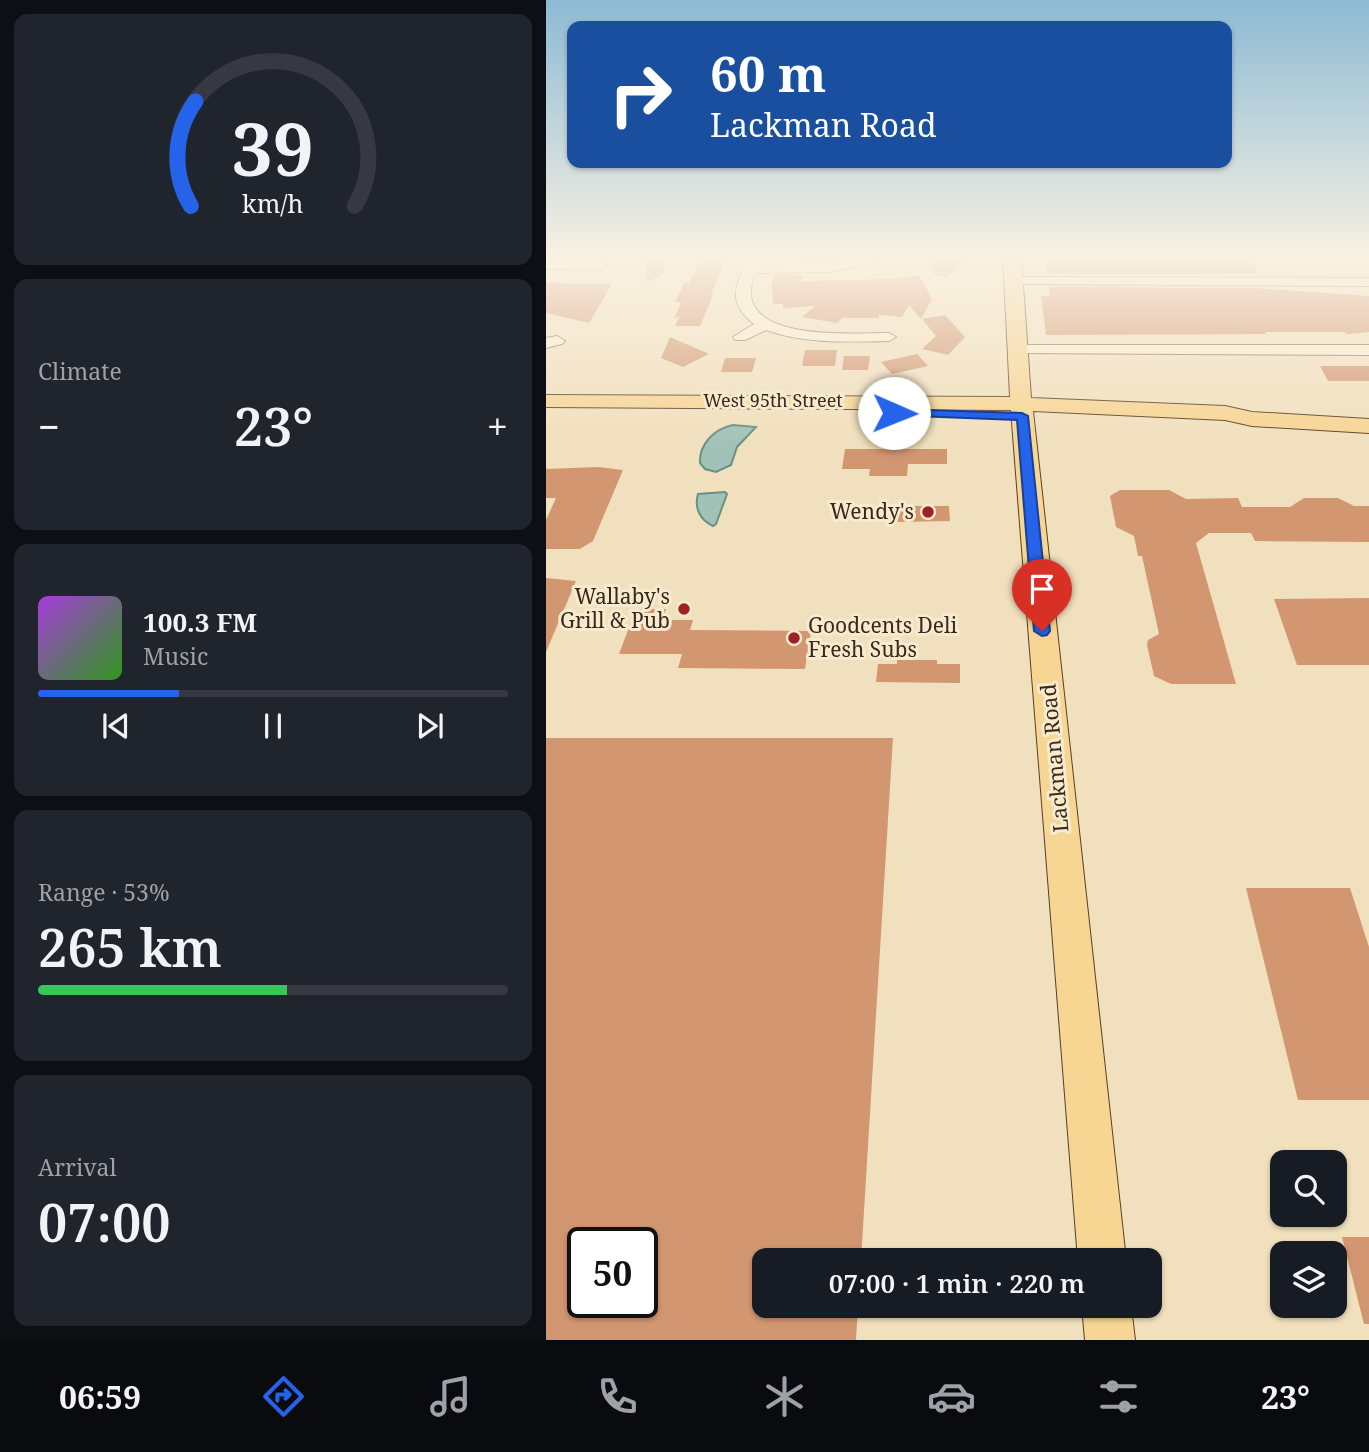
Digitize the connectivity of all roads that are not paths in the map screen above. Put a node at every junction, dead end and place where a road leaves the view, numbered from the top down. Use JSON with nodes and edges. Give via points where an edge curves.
{"nodes":[{"id":1,"x":759,"y":319,"type":"edge"},
{"id":2,"x":1017,"y":319,"type":"edge"},
{"id":3,"x":766,"y":324,"type":"junction"},
{"id":4,"x":740,"y":337,"type":"dead end"},
{"id":5,"x":889,"y":337,"type":"dead end"},
{"id":6,"x":1016,"y":350,"type":"junction"},
{"id":7,"x":1369,"y":350,"type":"edge"},
{"id":8,"x":546,"y":401,"type":"edge"},
{"id":9,"x":1022,"y":410,"type":"junction"},
{"id":10,"x":546,"y":412,"type":"edge"},
{"id":11,"x":1369,"y":426,"type":"edge"},
{"id":12,"x":1101,"y":1248,"type":"edge"},
{"id":13,"x":1108,"y":1318,"type":"edge"},
{"id":14,"x":1110,"y":1340,"type":"edge"}],
"edges":[{"from":1,"to":3,"type":"street"},
{"from":2,"to":6,"type":"main road","name":"Lackman Road"},
{"from":3,"to":4,"type":"street"},
{"from":3,"to":5,"type":"street","via":[[823,337]]},
{"from":6,"to":7,"type":"street"},
{"from":6,"to":9,"type":"main road","name":"Lackman Road"},
{"from":8,"to":9,"type":"main road","name":"West 95th Street","via":[[844,400]]},
{"from":9,"to":10,"type":"main road","name":"West 95th Street"},
{"from":9,"to":11,"type":"main road","name":"West 95th Street"},
{"from":9,"to":12,"type":"main road","name":"Lackman Road"},
{"from":13,"to":14,"type":"main road"}]}
